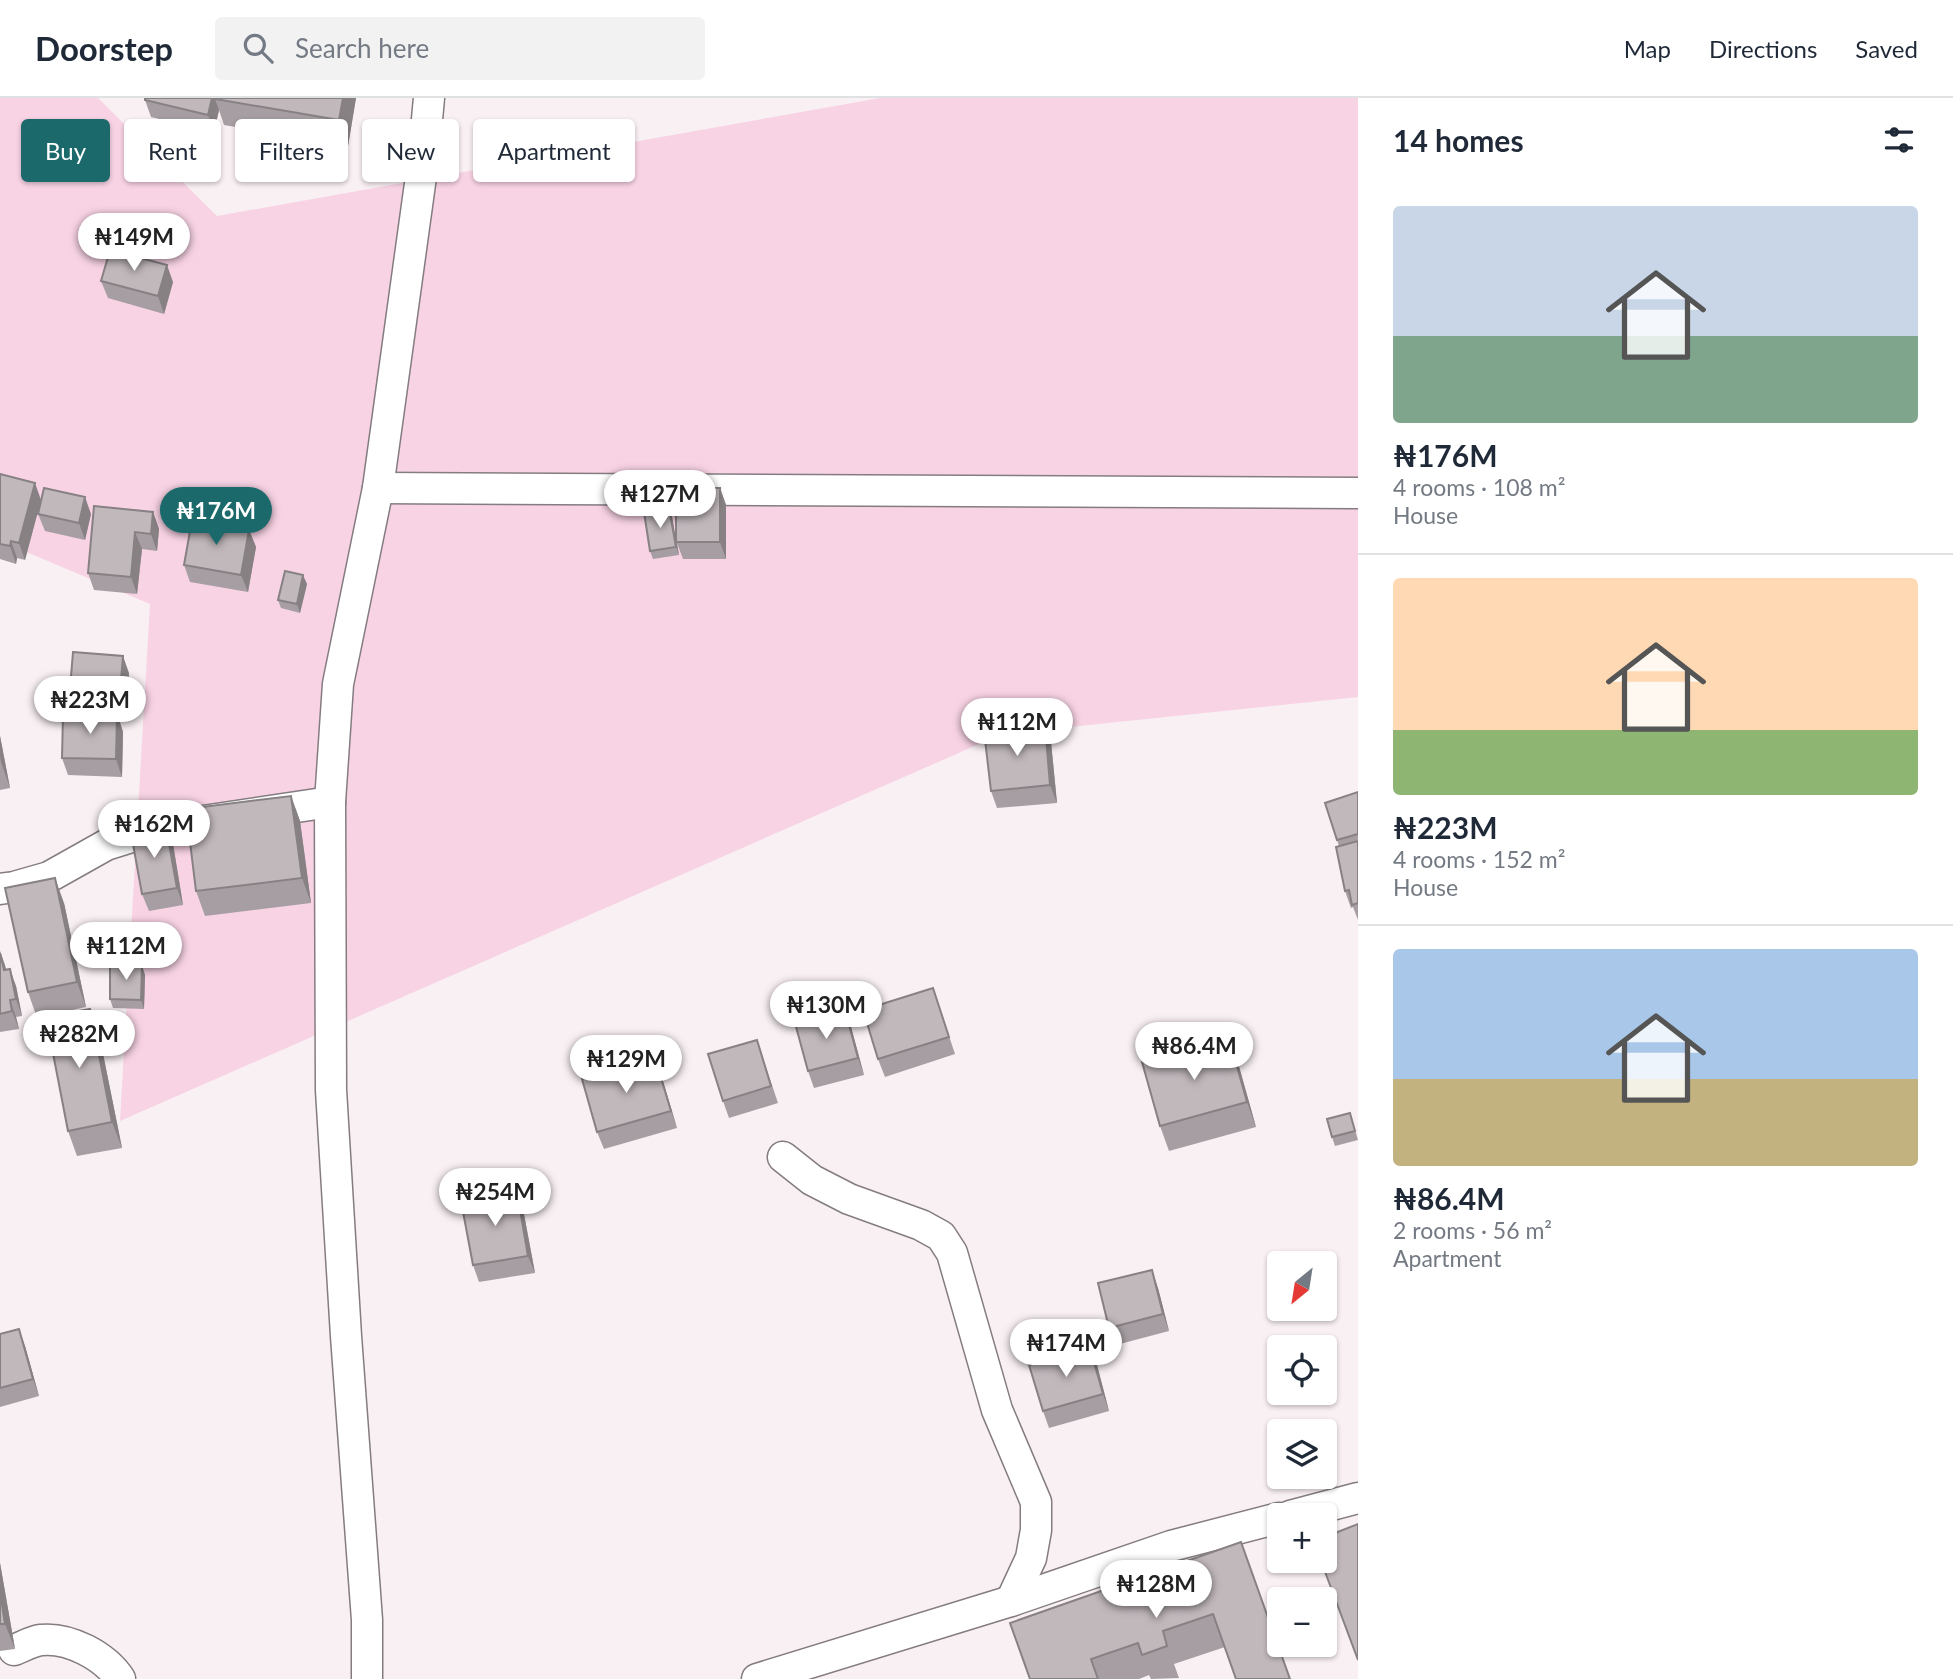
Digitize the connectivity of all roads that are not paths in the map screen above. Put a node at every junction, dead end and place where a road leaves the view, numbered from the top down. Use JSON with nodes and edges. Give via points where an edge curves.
{"nodes":[{"id":1,"x":429,"y":98,"type":"edge"},
{"id":2,"x":378,"y":488,"type":"junction"},
{"id":3,"x":1358,"y":493,"type":"edge"},
{"id":4,"x":330,"y":802,"type":"junction"},
{"id":5,"x":0,"y":888,"type":"edge"},
{"id":6,"x":783,"y":1157,"type":"dead end"},
{"id":7,"x":1358,"y":1498,"type":"edge"},
{"id":8,"x":1337,"y":1504,"type":"edge"},
{"id":9,"x":1267,"y":1521,"type":"edge"},
{"id":10,"x":1011,"y":1601,"type":"junction"},
{"id":11,"x":14,"y":1650,"type":"dead end"},
{"id":12,"x":120,"y":1679,"type":"edge"},
{"id":13,"x":367,"y":1679,"type":"edge"},
{"id":14,"x":757,"y":1679,"type":"edge"}],
"edges":[{"from":1,"to":2,"type":"street"},
{"from":2,"to":3,"type":"street"},
{"from":2,"to":4,"type":"street","via":[[338,684]]},
{"from":4,"to":5,"type":"street","via":[[163,827],[106,845],[50,877]]},
{"from":4,"to":13,"type":"street","via":[[331,1090],[367,1620]]},
{"from":6,"to":10,"type":"street","via":[[812,1180],[849,1199],[941,1236],[952,1253],[998,1410],[1036,1502],[1031,1558]]},
{"from":7,"to":8,"type":"street"},
{"from":9,"to":10,"type":"street","via":[[1171,1546]]},
{"from":10,"to":14,"type":"street"},
{"from":11,"to":12,"type":"street","via":[[42,1640],[82,1646]]}]}
